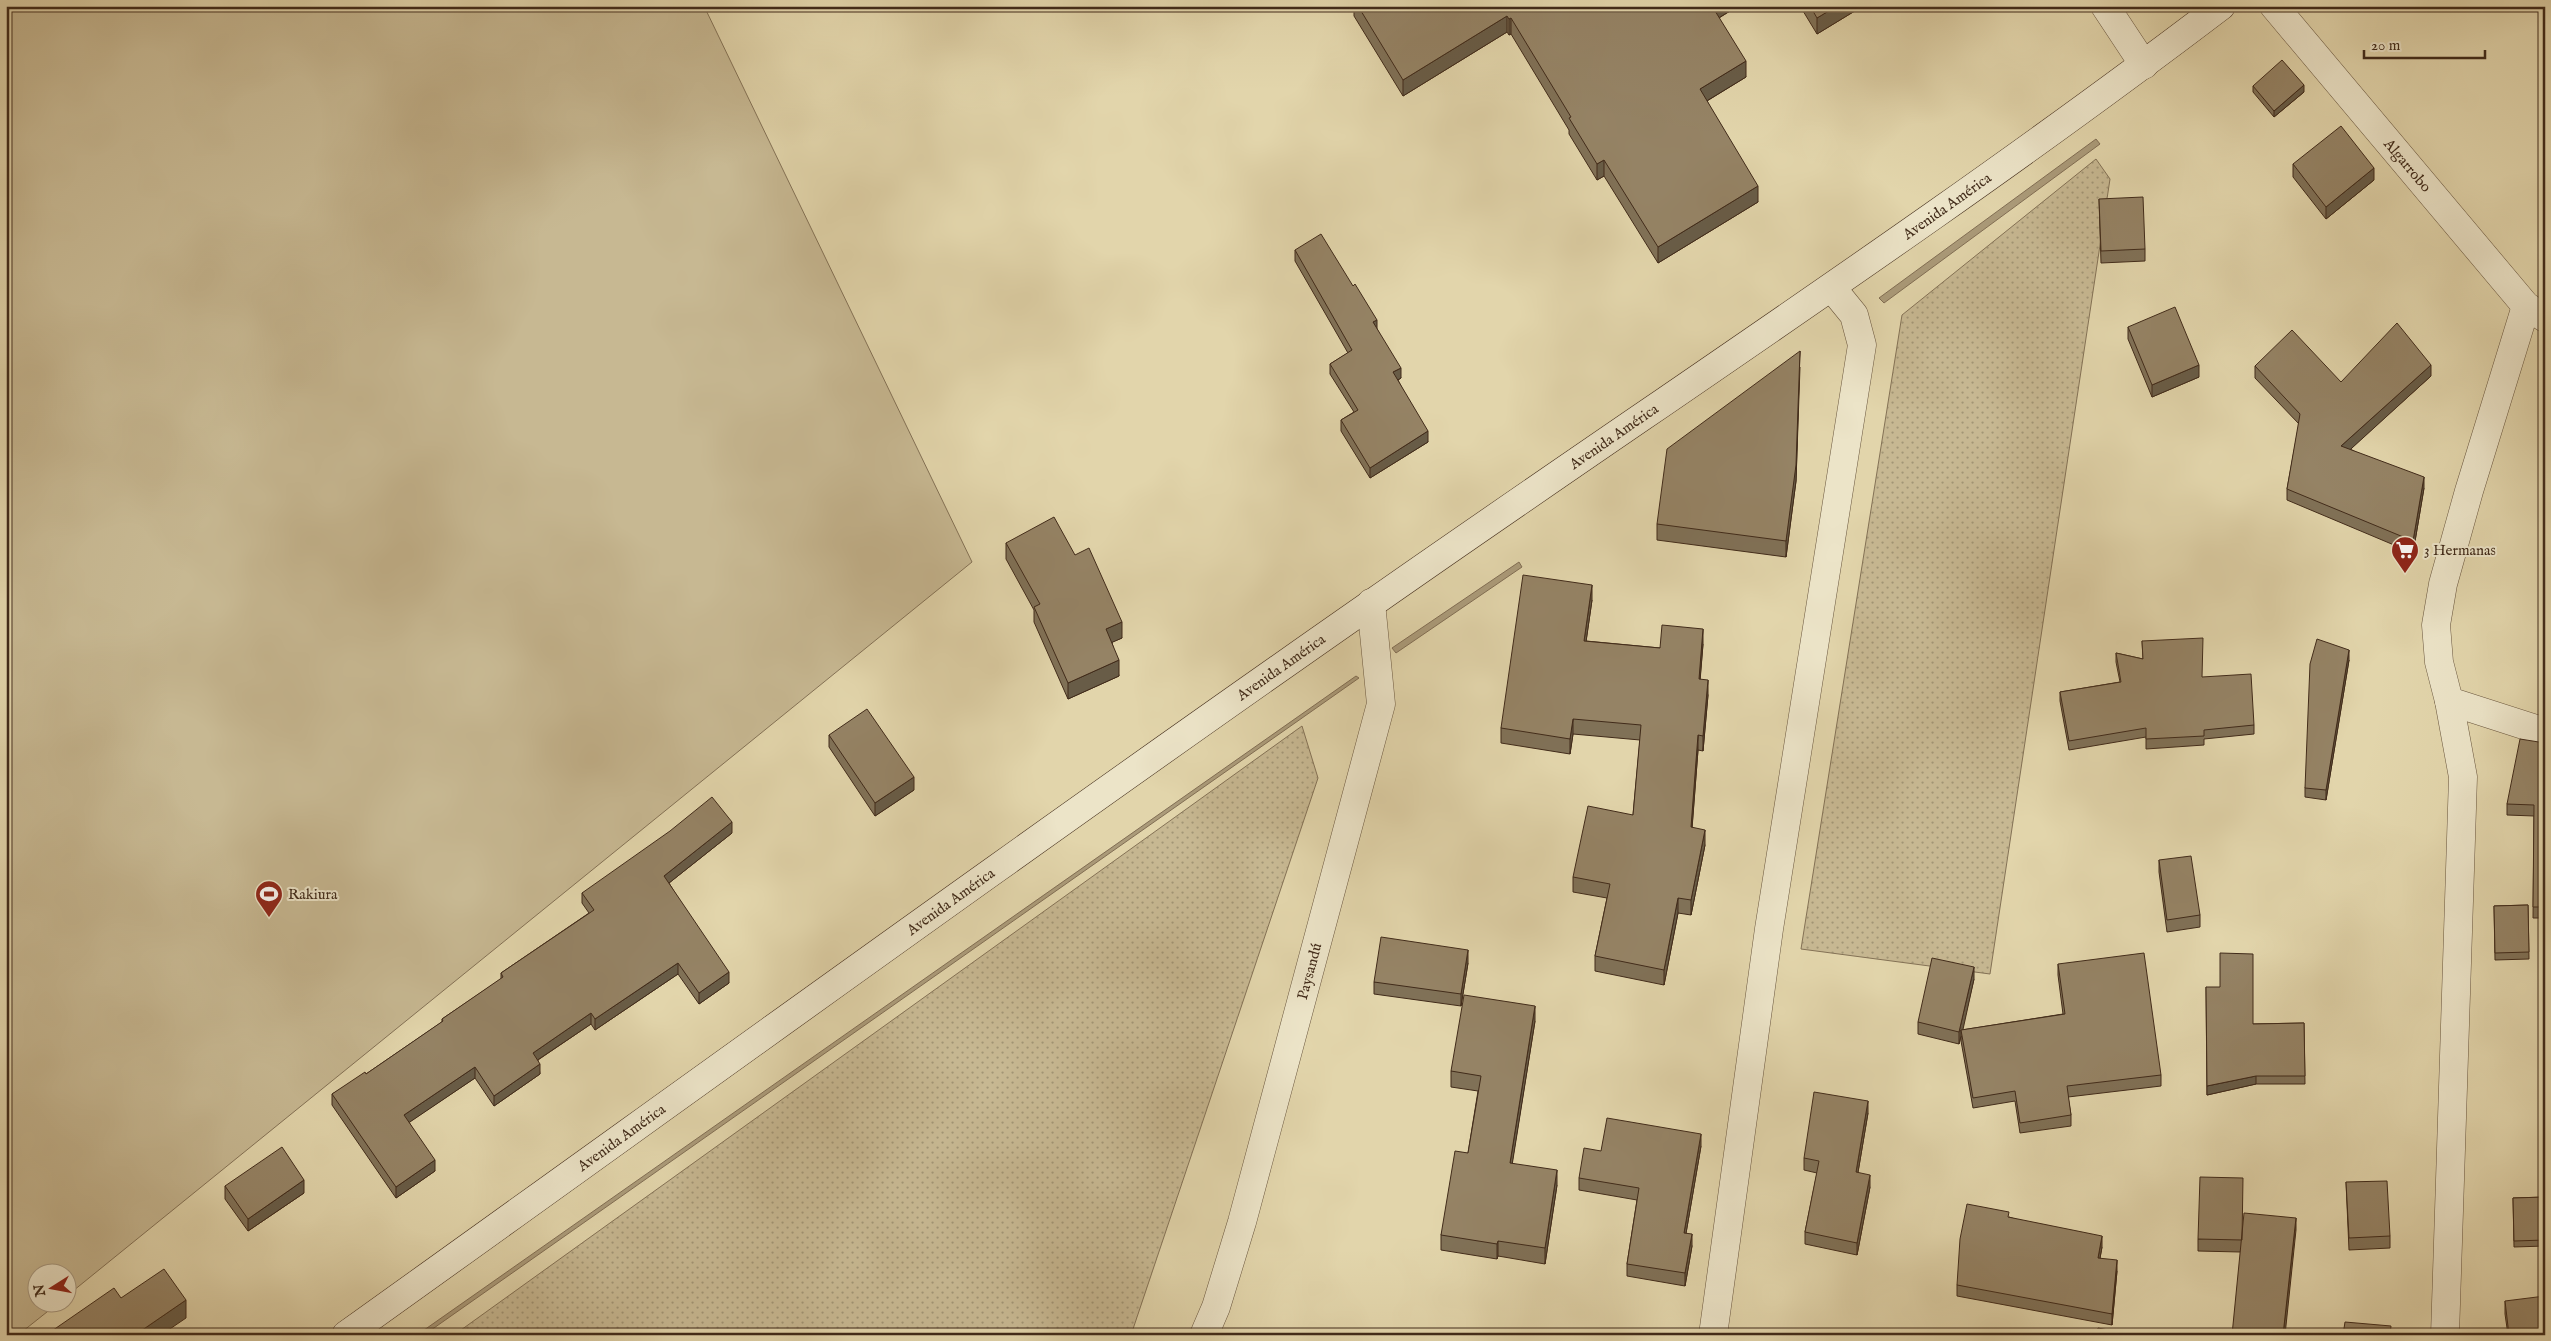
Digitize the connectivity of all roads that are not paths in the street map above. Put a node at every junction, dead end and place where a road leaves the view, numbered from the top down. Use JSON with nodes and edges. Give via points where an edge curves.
{"nodes":[{"id":1,"x":2105,"y":6,"type":"edge"},
{"id":2,"x":2221,"y":6,"type":"edge"},
{"id":3,"x":2274,"y":6,"type":"edge"},
{"id":4,"x":2144,"y":65,"type":"junction"},
{"id":5,"x":1832,"y":288,"type":"junction"},
{"id":6,"x":2536,"y":312,"type":"edge"},
{"id":7,"x":1372,"y":604,"type":"junction"},
{"id":8,"x":2449,"y":702,"type":"junction"},
{"id":9,"x":2545,"y":732,"type":"edge"},
{"id":10,"x":346,"y":1335,"type":"edge"},
{"id":11,"x":1204,"y":1335,"type":"edge"},
{"id":12,"x":1713,"y":1335,"type":"edge"},
{"id":13,"x":2445,"y":1335,"type":"edge"}],
"edges":[{"from":1,"to":4,"type":"street"},
{"from":2,"to":4,"type":"street","name":"Avenida América"},
{"from":3,"to":6,"type":"street","name":"Algarrobo"},
{"from":4,"to":5,"type":"street","name":"Avenida América"},
{"from":5,"to":7,"type":"street","name":"Avenida América"},
{"from":5,"to":12,"type":"street","via":[[1854,316],[1862,345],[1769,929]]},
{"from":6,"to":8,"type":"street","via":[[2469,491],[2443,584],[2436,625],[2439,662]]},
{"from":7,"to":10,"type":"street","name":"Avenida América"},
{"from":7,"to":11,"type":"street","name":"Paysandú","via":[[1381,704],[1242,1222]]},
{"from":8,"to":9,"type":"street"},
{"from":8,"to":13,"type":"street","via":[[2463,777]]}]}
